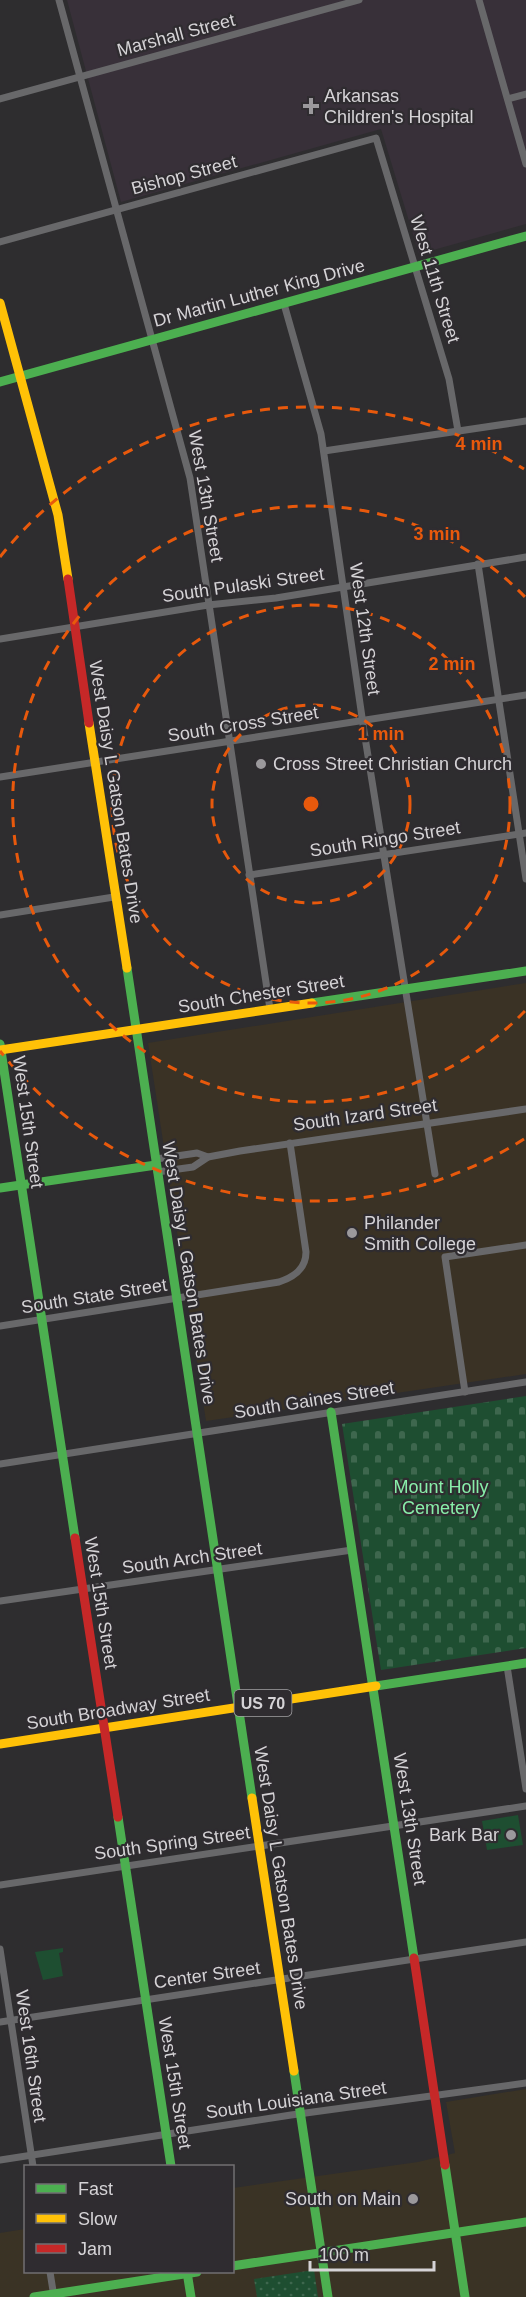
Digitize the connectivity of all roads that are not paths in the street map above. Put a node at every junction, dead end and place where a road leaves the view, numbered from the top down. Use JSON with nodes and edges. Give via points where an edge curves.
{"nodes":[{"id":1,"x":59,"y":0,"type":"edge"},
{"id":2,"x":359,"y":0,"type":"edge"},
{"id":3,"x":479,"y":0,"type":"edge"},
{"id":4,"x":80,"y":75,"type":"junction"},
{"id":5,"x":526,"y":94,"type":"edge"},
{"id":6,"x":0,"y":99,"type":"edge"},
{"id":7,"x":508,"y":99,"type":"junction"},
{"id":8,"x":376,"y":138,"type":"joint"},
{"id":9,"x":526,"y":164,"type":"edge"},
{"id":10,"x":116,"y":209,"type":"junction"},
{"id":11,"x":526,"y":236,"type":"edge"},
{"id":12,"x":0,"y":242,"type":"edge"},
{"id":13,"x":416,"y":267,"type":"junction"},
{"id":14,"x":0,"y":303,"type":"edge"},
{"id":15,"x":284,"y":304,"type":"junction"},
{"id":16,"x":153,"y":339,"type":"junction"},
{"id":17,"x":22,"y":376,"type":"junction"},
{"id":18,"x":0,"y":382,"type":"edge"},
{"id":19,"x":526,"y":421,"type":"edge"},
{"id":20,"x":458,"y":431,"type":"junction"},
{"id":21,"x":324,"y":451,"type":"junction"},
{"id":22,"x":526,"y":557,"type":"edge"},
{"id":23,"x":478,"y":564,"type":"junction"},
{"id":24,"x":343,"y":586,"type":"junction"},
{"id":25,"x":208,"y":605,"type":"junction"},
{"id":26,"x":74,"y":626,"type":"junction"},
{"id":27,"x":0,"y":639,"type":"edge"},
{"id":28,"x":526,"y":695,"type":"edge"},
{"id":29,"x":498,"y":699,"type":"junction"},
{"id":30,"x":363,"y":720,"type":"junction"},
{"id":31,"x":229,"y":742,"type":"junction"},
{"id":32,"x":94,"y":763,"type":"junction"},
{"id":33,"x":0,"y":777,"type":"edge"},
{"id":34,"x":523,"y":834,"type":"edge"},
{"id":35,"x":384,"y":855,"type":"junction"},
{"id":36,"x":249,"y":875,"type":"junction"},
{"id":37,"x":526,"y":879,"type":"edge"},
{"id":38,"x":114,"y":897,"type":"junction"},
{"id":39,"x":0,"y":915,"type":"edge"},
{"id":40,"x":526,"y":971,"type":"edge"},
{"id":41,"x":404,"y":989,"type":"junction"},
{"id":42,"x":270,"y":1009,"type":"junction"},
{"id":43,"x":136,"y":1030,"type":"junction"},
{"id":44,"x":0,"y":1048,"type":"edge"},
{"id":45,"x":526,"y":1109,"type":"edge"},
{"id":46,"x":426,"y":1123,"type":"junction"},
{"id":47,"x":290,"y":1143,"type":"junction"},
{"id":48,"x":208,"y":1157,"type":"junction"},
{"id":49,"x":156,"y":1166,"type":"junction"},
{"id":50,"x":435,"y":1174,"type":"dead end"},
{"id":51,"x":21,"y":1185,"type":"junction"},
{"id":52,"x":0,"y":1188,"type":"edge"},
{"id":53,"x":526,"y":1245,"type":"edge"},
{"id":54,"x":176,"y":1299,"type":"junction"},
{"id":55,"x":42,"y":1319,"type":"junction"},
{"id":56,"x":0,"y":1326,"type":"edge"},
{"id":57,"x":526,"y":1382,"type":"edge"},
{"id":58,"x":465,"y":1392,"type":"junction"},
{"id":59,"x":331,"y":1412,"type":"junction"},
{"id":60,"x":197,"y":1433,"type":"junction"},
{"id":61,"x":62,"y":1454,"type":"junction"},
{"id":62,"x":0,"y":1464,"type":"edge"},
{"id":63,"x":352,"y":1550,"type":"junction"},
{"id":64,"x":218,"y":1569,"type":"junction"},
{"id":65,"x":82,"y":1589,"type":"junction"},
{"id":66,"x":0,"y":1601,"type":"edge"},
{"id":67,"x":526,"y":1663,"type":"edge"},
{"id":68,"x":507,"y":1666,"type":"junction"},
{"id":69,"x":374,"y":1686,"type":"junction"},
{"id":70,"x":238,"y":1707,"type":"junction"},
{"id":71,"x":103,"y":1727,"type":"junction"},
{"id":72,"x":0,"y":1744,"type":"edge"},
{"id":73,"x":526,"y":1789,"type":"edge"},
{"id":74,"x":526,"y":1806,"type":"edge"},
{"id":75,"x":394,"y":1824,"type":"junction"},
{"id":76,"x":260,"y":1845,"type":"junction"},
{"id":77,"x":126,"y":1865,"type":"junction"},
{"id":78,"x":0,"y":1885,"type":"edge"},
{"id":79,"x":526,"y":1942,"type":"edge"},
{"id":80,"x":0,"y":1949,"type":"edge"},
{"id":81,"x":415,"y":1959,"type":"junction"},
{"id":82,"x":280,"y":1980,"type":"junction"},
{"id":83,"x":145,"y":2000,"type":"junction"},
{"id":84,"x":12,"y":2020,"type":"junction"},
{"id":85,"x":0,"y":2022,"type":"edge"},
{"id":86,"x":526,"y":2083,"type":"edge"},
{"id":87,"x":435,"y":2094,"type":"junction"},
{"id":88,"x":300,"y":2114,"type":"junction"},
{"id":89,"x":167,"y":2134,"type":"junction"},
{"id":90,"x":31,"y":2155,"type":"junction"},
{"id":91,"x":0,"y":2160,"type":"edge"},
{"id":92,"x":33,"y":2165,"type":"edge"},
{"id":93,"x":171,"y":2165,"type":"edge"},
{"id":94,"x":526,"y":2222,"type":"edge"},
{"id":95,"x":456,"y":2232,"type":"junction"},
{"id":96,"x":321,"y":2253,"type":"junction"},
{"id":97,"x":234,"y":2266,"type":"edge"},
{"id":98,"x":50,"y":2273,"type":"edge"},
{"id":99,"x":185,"y":2273,"type":"edge"},
{"id":100,"x":191,"y":2273,"type":"edge"},
{"id":101,"x":54,"y":2295,"type":"edge"},
{"id":102,"x":34,"y":2297,"type":"edge"},
{"id":103,"x":191,"y":2297,"type":"edge"},
{"id":104,"x":328,"y":2297,"type":"edge"},
{"id":105,"x":465,"y":2297,"type":"edge"}],
"edges":[{"from":1,"to":4,"type":"street","name":"West 13th Street"},
{"from":2,"to":4,"type":"street","name":"Marshall Street"},
{"from":3,"to":7,"type":"street"},
{"from":4,"to":6,"type":"street","name":"Marshall Street"},
{"from":4,"to":10,"type":"street","name":"West 13th Street"},
{"from":5,"to":7,"type":"street"},
{"from":7,"to":9,"type":"street"},
{"from":8,"to":10,"type":"street","name":"Bishop Street"},
{"from":8,"to":13,"type":"street","name":"West 11th Street"},
{"from":10,"to":12,"type":"street","name":"Bishop Street"},
{"from":10,"to":16,"type":"street","name":"West 13th Street"},
{"from":11,"to":13,"type":"street","name":"Dr Martin Luther King Drive"},
{"from":13,"to":15,"type":"street","name":"Dr Martin Luther King Drive"},
{"from":13,"to":20,"type":"street","name":"West 11th Street","via":[[449,379]]},
{"from":14,"to":17,"type":"street","name":"West Daisy L Gatson Bates Drive"},
{"from":15,"to":16,"type":"street","name":"Dr Martin Luther King Drive"},
{"from":15,"to":21,"type":"street","name":"West 12th Street"},
{"from":16,"to":17,"type":"street","name":"Dr Martin Luther King Drive"},
{"from":16,"to":25,"type":"street","name":"West 13th Street","via":[[190,478]]},
{"from":17,"to":18,"type":"street","name":"Dr Martin Luther King Drive"},
{"from":17,"to":26,"type":"street","name":"West Daisy L Gatson Bates Drive","via":[[55,500]]},
{"from":19,"to":20,"type":"street"},
{"from":20,"to":21,"type":"street"},
{"from":21,"to":24,"type":"street","name":"West 12th Street"},
{"from":22,"to":23,"type":"street","name":"South Pulaski Street"},
{"from":23,"to":24,"type":"street","name":"South Pulaski Street"},
{"from":23,"to":29,"type":"street"},
{"from":24,"to":25,"type":"street","name":"South Pulaski Street"},
{"from":24,"to":30,"type":"street","name":"West 12th Street"},
{"from":25,"to":26,"type":"street","name":"South Pulaski Street"},
{"from":25,"to":31,"type":"street","name":"West 13th Street"},
{"from":26,"to":27,"type":"street","name":"South Pulaski Street"},
{"from":26,"to":32,"type":"street","name":"West Daisy L Gatson Bates Drive"},
{"from":28,"to":29,"type":"street","name":"South Cross Street"},
{"from":29,"to":30,"type":"street","name":"South Cross Street"},
{"from":29,"to":34,"type":"street"},
{"from":30,"to":31,"type":"street","name":"South Cross Street"},
{"from":30,"to":35,"type":"street","name":"West 12th Street"},
{"from":31,"to":32,"type":"street","name":"South Cross Street"},
{"from":31,"to":36,"type":"street","name":"West 13th Street"},
{"from":32,"to":33,"type":"street","name":"South Cross Street"},
{"from":32,"to":38,"type":"street","name":"West Daisy L Gatson Bates Drive"},
{"from":34,"to":35,"type":"street","name":"South Ringo Street"},
{"from":34,"to":37,"type":"street"},
{"from":35,"to":36,"type":"street","name":"South Ringo Street"},
{"from":35,"to":41,"type":"street","name":"West 12th Street"},
{"from":36,"to":42,"type":"street","name":"West 13th Street"},
{"from":38,"to":39,"type":"street"},
{"from":38,"to":43,"type":"street","name":"West Daisy L Gatson Bates Drive"},
{"from":40,"to":41,"type":"street","name":"South Chester Street"},
{"from":41,"to":42,"type":"street","name":"South Chester Street"},
{"from":41,"to":46,"type":"street","name":"West 12th Street"},
{"from":42,"to":43,"type":"street","name":"South Chester Street"},
{"from":43,"to":44,"type":"street","name":"South Chester Street"},
{"from":43,"to":49,"type":"street","name":"West Daisy L Gatson Bates Drive"},
{"from":44,"to":51,"type":"street","name":"West 15th Street"},
{"from":45,"to":46,"type":"street","name":"South Izard Street"},
{"from":46,"to":47,"type":"street","name":"South Izard Street"},
{"from":46,"to":50,"type":"street","name":"West 12th Street"},
{"from":47,"to":48,"type":"street","name":"South Izard Street"},
{"from":47,"to":54,"type":"street","name":"South State Street","via":[[306,1252],[298,1273],[279,1282]]},
{"from":48,"to":49,"type":"street","name":"South Izard Street","via":[[197,1154]]},
{"from":48,"to":49,"type":"street","name":"South Izard Street","via":[[193,1167]]},
{"from":49,"to":51,"type":"street","name":"South Izard Street"},
{"from":49,"to":54,"type":"street","name":"West Daisy L Gatson Bates Drive"},
{"from":51,"to":52,"type":"street","name":"South Izard Street"},
{"from":51,"to":55,"type":"street","name":"West 15th Street"},
{"from":53,"to":58,"type":"street","via":[[445,1257]]},
{"from":54,"to":55,"type":"street","name":"South State Street"},
{"from":54,"to":60,"type":"street","name":"West Daisy L Gatson Bates Drive"},
{"from":55,"to":56,"type":"street","name":"South State Street"},
{"from":55,"to":61,"type":"street","name":"West 15th Street"},
{"from":57,"to":58,"type":"street","name":"South Gaines Street"},
{"from":58,"to":59,"type":"street","name":"South Gaines Street"},
{"from":59,"to":60,"type":"street","name":"South Gaines Street"},
{"from":59,"to":63,"type":"street","name":"West 13th Street"},
{"from":60,"to":61,"type":"street","name":"South Gaines Street"},
{"from":60,"to":64,"type":"street","name":"West Daisy L Gatson Bates Drive"},
{"from":61,"to":62,"type":"street","name":"South Gaines Street"},
{"from":61,"to":65,"type":"street","name":"West 15th Street"},
{"from":63,"to":64,"type":"street","name":"South Arch Street"},
{"from":63,"to":69,"type":"street","name":"West 13th Street"},
{"from":64,"to":65,"type":"street","name":"South Arch Street"},
{"from":64,"to":70,"type":"street","name":"West Daisy L Gatson Bates Drive"},
{"from":65,"to":66,"type":"street","name":"South Arch Street"},
{"from":65,"to":71,"type":"street","name":"West 15th Street"},
{"from":67,"to":68,"type":"street","name":"South Broadway Street","number":"US 70"},
{"from":68,"to":69,"type":"street","name":"South Broadway Street","number":"US 70"},
{"from":68,"to":73,"type":"street"},
{"from":69,"to":70,"type":"street","name":"South Broadway Street","number":"US 70"},
{"from":69,"to":75,"type":"street","name":"West 13th Street"},
{"from":70,"to":71,"type":"street","name":"South Broadway Street","number":"US 70"},
{"from":70,"to":76,"type":"street","name":"West Daisy L Gatson Bates Drive"},
{"from":71,"to":72,"type":"street","name":"South Broadway Street","number":"US 70"},
{"from":71,"to":77,"type":"street","name":"West 15th Street"},
{"from":74,"to":75,"type":"street","name":"South Spring Street"},
{"from":75,"to":76,"type":"street","name":"South Spring Street"},
{"from":75,"to":81,"type":"street","name":"West 13th Street"},
{"from":76,"to":77,"type":"street","name":"South Spring Street"},
{"from":76,"to":82,"type":"street","name":"West Daisy L Gatson Bates Drive"},
{"from":77,"to":78,"type":"street","name":"South Spring Street"},
{"from":77,"to":83,"type":"street","name":"West 15th Street"},
{"from":79,"to":81,"type":"street","name":"Center Street"},
{"from":80,"to":84,"type":"street","name":"West 16th Street"},
{"from":81,"to":82,"type":"street","name":"Center Street"},
{"from":81,"to":87,"type":"street","name":"West 13th Street"},
{"from":82,"to":83,"type":"street","name":"Center Street"},
{"from":82,"to":88,"type":"street","name":"West Daisy L Gatson Bates Drive"},
{"from":83,"to":84,"type":"street","name":"Center Street"},
{"from":83,"to":89,"type":"street","name":"West 15th Street"},
{"from":84,"to":85,"type":"street","name":"Center Street"},
{"from":84,"to":90,"type":"street","name":"West 16th Street"},
{"from":86,"to":87,"type":"street","name":"South Louisiana Street"},
{"from":87,"to":88,"type":"street","name":"South Louisiana Street"},
{"from":87,"to":95,"type":"street","name":"West 13th Street"},
{"from":88,"to":89,"type":"street","name":"South Louisiana Street"},
{"from":88,"to":96,"type":"street","name":"West Daisy L Gatson Bates Drive"},
{"from":89,"to":90,"type":"street","name":"South Louisiana Street"},
{"from":89,"to":93,"type":"street","name":"West 15th Street"},
{"from":90,"to":91,"type":"street","name":"South Louisiana Street"},
{"from":90,"to":92,"type":"street","name":"West 16th Street"},
{"from":94,"to":95,"type":"street"},
{"from":95,"to":96,"type":"street"},
{"from":95,"to":105,"type":"street","name":"West 13th Street"},
{"from":96,"to":97,"type":"street"},
{"from":96,"to":104,"type":"street","name":"West Daisy L Gatson Bates Drive"},
{"from":98,"to":101,"type":"street"},
{"from":99,"to":101,"type":"street"},
{"from":100,"to":103,"type":"street"},
{"from":101,"to":102,"type":"street"}]}
